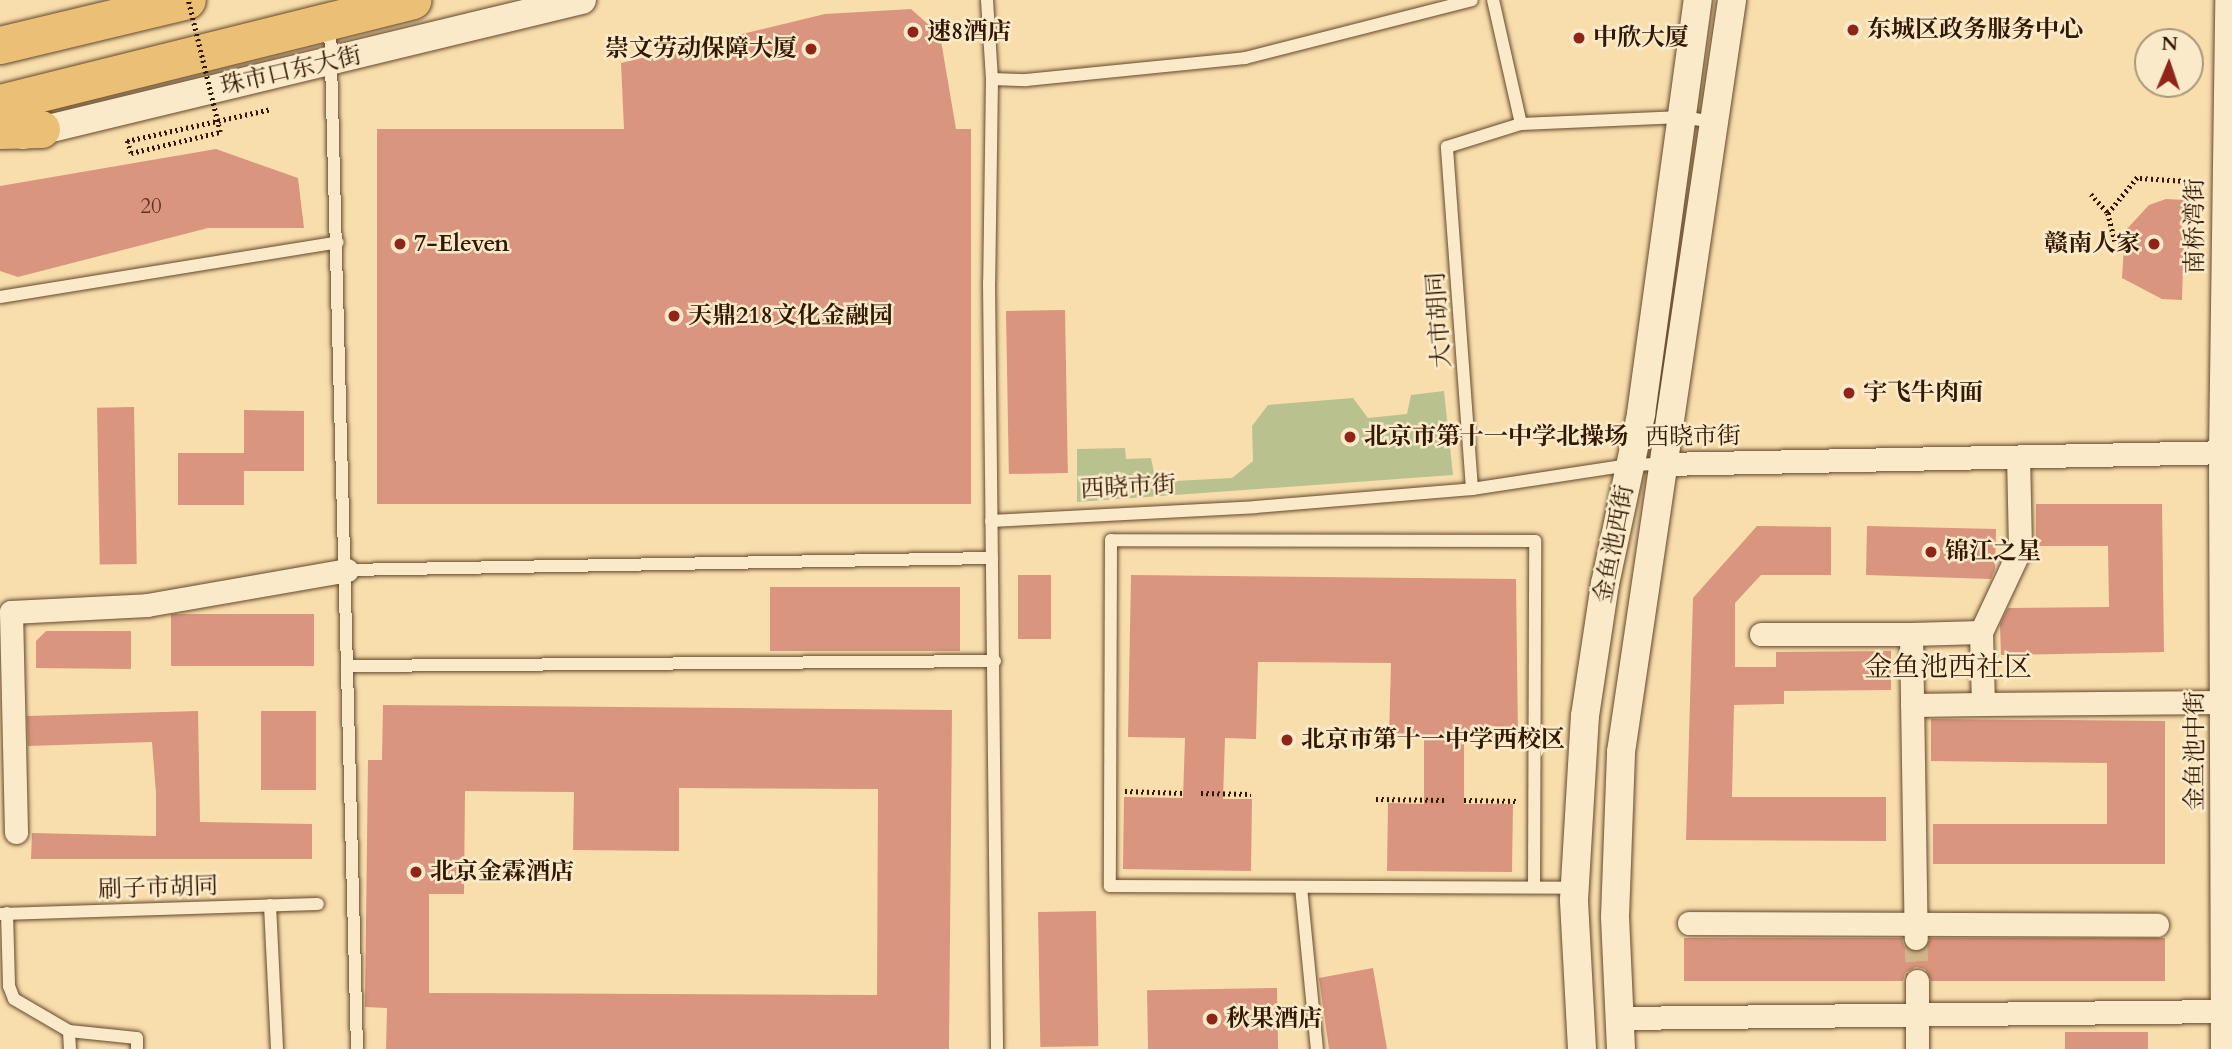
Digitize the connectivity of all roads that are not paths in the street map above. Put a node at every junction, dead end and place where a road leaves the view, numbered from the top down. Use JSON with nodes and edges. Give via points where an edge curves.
{"nodes":[{"id":1,"x":135,"y":0,"type":"edge"},
{"id":2,"x":187,"y":0,"type":"edge"},
{"id":3,"x":412,"y":0,"type":"edge"},
{"id":4,"x":582,"y":0,"type":"edge"},
{"id":5,"x":987,"y":0,"type":"edge"},
{"id":6,"x":1472,"y":0,"type":"edge"},
{"id":7,"x":1493,"y":0,"type":"edge"},
{"id":8,"x":1698,"y":0,"type":"edge"},
{"id":9,"x":1732,"y":0,"type":"edge"},
{"id":10,"x":2226,"y":0,"type":"edge"},
{"id":11,"x":330,"y":23,"type":"junction"},
{"id":12,"x":77,"y":28,"type":"junction"},
{"id":13,"x":0,"y":45,"type":"edge"},
{"id":14,"x":332,"y":62,"type":"junction"},
{"id":15,"x":992,"y":79,"type":"junction"},
{"id":16,"x":0,"y":103,"type":"edge"},
{"id":17,"x":1682,"y":117,"type":"junction"},
{"id":18,"x":1714,"y":122,"type":"junction"},
{"id":19,"x":1521,"y":124,"type":"junction"},
{"id":20,"x":41,"y":129,"type":"junction"},
{"id":21,"x":0,"y":130,"type":"edge"},
{"id":22,"x":0,"y":143,"type":"edge"},
{"id":23,"x":338,"y":242,"type":"junction"},
{"id":24,"x":0,"y":297,"type":"edge"},
{"id":25,"x":2226,"y":452,"type":"edge"},
{"id":26,"x":2018,"y":457,"type":"junction"},
{"id":27,"x":1663,"y":464,"type":"junction"},
{"id":28,"x":1629,"y":465,"type":"junction"},
{"id":29,"x":1472,"y":489,"type":"junction"},
{"id":30,"x":991,"y":521,"type":"junction"},
{"id":31,"x":992,"y":558,"type":"junction"},
{"id":32,"x":347,"y":570,"type":"junction"},
{"id":33,"x":1981,"y":632,"type":"junction"},
{"id":34,"x":1761,"y":634,"type":"dead end"},
{"id":35,"x":1911,"y":634,"type":"junction"},
{"id":36,"x":995,"y":660,"type":"junction"},
{"id":37,"x":349,"y":666,"type":"junction"},
{"id":38,"x":2221,"y":702,"type":"junction"},
{"id":39,"x":1983,"y":704,"type":"junction"},
{"id":40,"x":1912,"y":705,"type":"junction"},
{"id":41,"x":7,"y":724,"type":"edge"},
{"id":42,"x":2227,"y":808,"type":"edge"},
{"id":43,"x":16,"y":832,"type":"dead end"},
{"id":44,"x":1301,"y":887,"type":"junction"},
{"id":45,"x":1534,"y":887,"type":"junction"},
{"id":46,"x":1575,"y":888,"type":"junction"},
{"id":47,"x":318,"y":904,"type":"dead end"},
{"id":48,"x":270,"y":905,"type":"junction"},
{"id":49,"x":3,"y":913,"type":"edge"},
{"id":50,"x":1689,"y":923,"type":"dead end"},
{"id":51,"x":2157,"y":925,"type":"dead end"},
{"id":52,"x":1916,"y":931,"type":"junction"},
{"id":53,"x":1917,"y":981,"type":"tunnel mouth"},
{"id":54,"x":2222,"y":1011,"type":"junction"},
{"id":55,"x":1917,"y":1014,"type":"junction"},
{"id":56,"x":1618,"y":1018,"type":"junction"},
{"id":57,"x":69,"y":1031,"type":"junction"},
{"id":58,"x":70,"y":1049,"type":"edge"},
{"id":59,"x":137,"y":1049,"type":"edge"},
{"id":60,"x":277,"y":1049,"type":"edge"},
{"id":61,"x":358,"y":1049,"type":"edge"},
{"id":62,"x":997,"y":1049,"type":"edge"},
{"id":63,"x":1317,"y":1049,"type":"edge"},
{"id":64,"x":1582,"y":1049,"type":"edge"},
{"id":65,"x":1621,"y":1049,"type":"edge"},
{"id":66,"x":1917,"y":1049,"type":"edge"},
{"id":67,"x":2222,"y":1049,"type":"edge"}],
"edges":[{"from":1,"to":12,"type":"main road"},
{"from":2,"to":12,"type":"main road"},
{"from":3,"to":11,"type":"main road","name":"珠市口东大街"},
{"from":4,"to":14,"type":"street","name":"珠市口东大街"},
{"from":5,"to":15,"type":"lane"},
{"from":6,"to":15,"type":"lane","via":[[1245,58],[1026,80]]},
{"from":7,"to":19,"type":"lane"},
{"from":8,"to":17,"type":"street","name":"金鱼池西街"},
{"from":9,"to":18,"type":"street","name":"金鱼池西街"},
{"from":10,"to":25,"type":"street","name":"南桥湾街","via":[[2221,183]]},
{"from":11,"to":14,"type":"lane"},
{"from":11,"to":16,"type":"main road","name":"珠市口东大街"},
{"from":12,"to":13,"type":"main road"},
{"from":14,"to":20,"type":"street","name":"珠市口东大街"},
{"from":14,"to":23,"type":"lane"},
{"from":15,"to":30,"type":"lane"},
{"from":17,"to":18,"type":"lane"},
{"from":17,"to":19,"type":"lane"},
{"from":17,"to":28,"type":"street","name":"金鱼池西街","via":[[1641,414]]},
{"from":18,"to":27,"type":"street","name":"金鱼池西街"},
{"from":19,"to":29,"type":"lane","name":"大市胡同","via":[[1447,147]]},
{"from":20,"to":21,"type":"main road"},
{"from":20,"to":22,"type":"street","name":"珠市口东大街"},
{"from":23,"to":24,"type":"lane"},
{"from":23,"to":32,"type":"lane"},
{"from":25,"to":26,"type":"street","name":"西晓市街"},
{"from":25,"to":38,"type":"street","name":"金鱼池中街"},
{"from":26,"to":27,"type":"street","name":"西晓市街"},
{"from":26,"to":33,"type":"street","via":[[2020,549]]},
{"from":27,"to":28,"type":"lane","name":"西晓市街"},
{"from":27,"to":56,"type":"street","name":"金鱼池西街","via":[[1621,752],[1615,917]]},
{"from":28,"to":29,"type":"lane","name":"西晓市街"},
{"from":28,"to":46,"type":"street","name":"金鱼池西街","via":[[1585,716]]},
{"from":29,"to":30,"type":"lane","name":"西晓市街","via":[[1255,507]]},
{"from":30,"to":31,"type":"lane"},
{"from":31,"to":32,"type":"lane"},
{"from":31,"to":36,"type":"lane"},
{"from":32,"to":37,"type":"lane"},
{"from":32,"to":41,"type":"street","via":[[147,605],[11,612]]},
{"from":33,"to":35,"type":"street"},
{"from":33,"to":39,"type":"street"},
{"from":34,"to":35,"type":"street"},
{"from":35,"to":40,"type":"street"},
{"from":36,"to":37,"type":"lane"},
{"from":36,"to":62,"type":"lane"},
{"from":37,"to":61,"type":"lane"},
{"from":38,"to":39,"type":"street"},
{"from":38,"to":42,"type":"street","name":"金鱼池中街"},
{"from":39,"to":40,"type":"street"},
{"from":40,"to":52,"type":"street"},
{"from":41,"to":43,"type":"street"},
{"from":42,"to":54,"type":"street","name":"金鱼池中街"},
{"from":44,"to":45,"type":"lane"},
{"from":44,"to":45,"type":"lane","via":[[1110,886],[1111,540],[1535,541]]},
{"from":44,"to":63,"type":"lane"},
{"from":45,"to":46,"type":"lane"},
{"from":46,"to":64,"type":"street","name":"金鱼池西街"},
{"from":47,"to":48,"type":"lane","name":"刷子市胡同"},
{"from":48,"to":49,"type":"lane","name":"刷子市胡同"},
{"from":48,"to":60,"type":"lane"},
{"from":49,"to":57,"type":"lane","via":[[9,986],[15,999]]},
{"from":50,"to":52,"type":"street"},
{"from":51,"to":52,"type":"street"},
{"from":53,"to":55,"type":"street"},
{"from":54,"to":55,"type":"street"},
{"from":54,"to":67,"type":"street","name":"金鱼池中街"},
{"from":55,"to":56,"type":"street"},
{"from":55,"to":66,"type":"street"},
{"from":56,"to":65,"type":"street","name":"金鱼池西街"},
{"from":57,"to":58,"type":"lane"},
{"from":57,"to":59,"type":"lane","via":[[137,1038]]}]}
